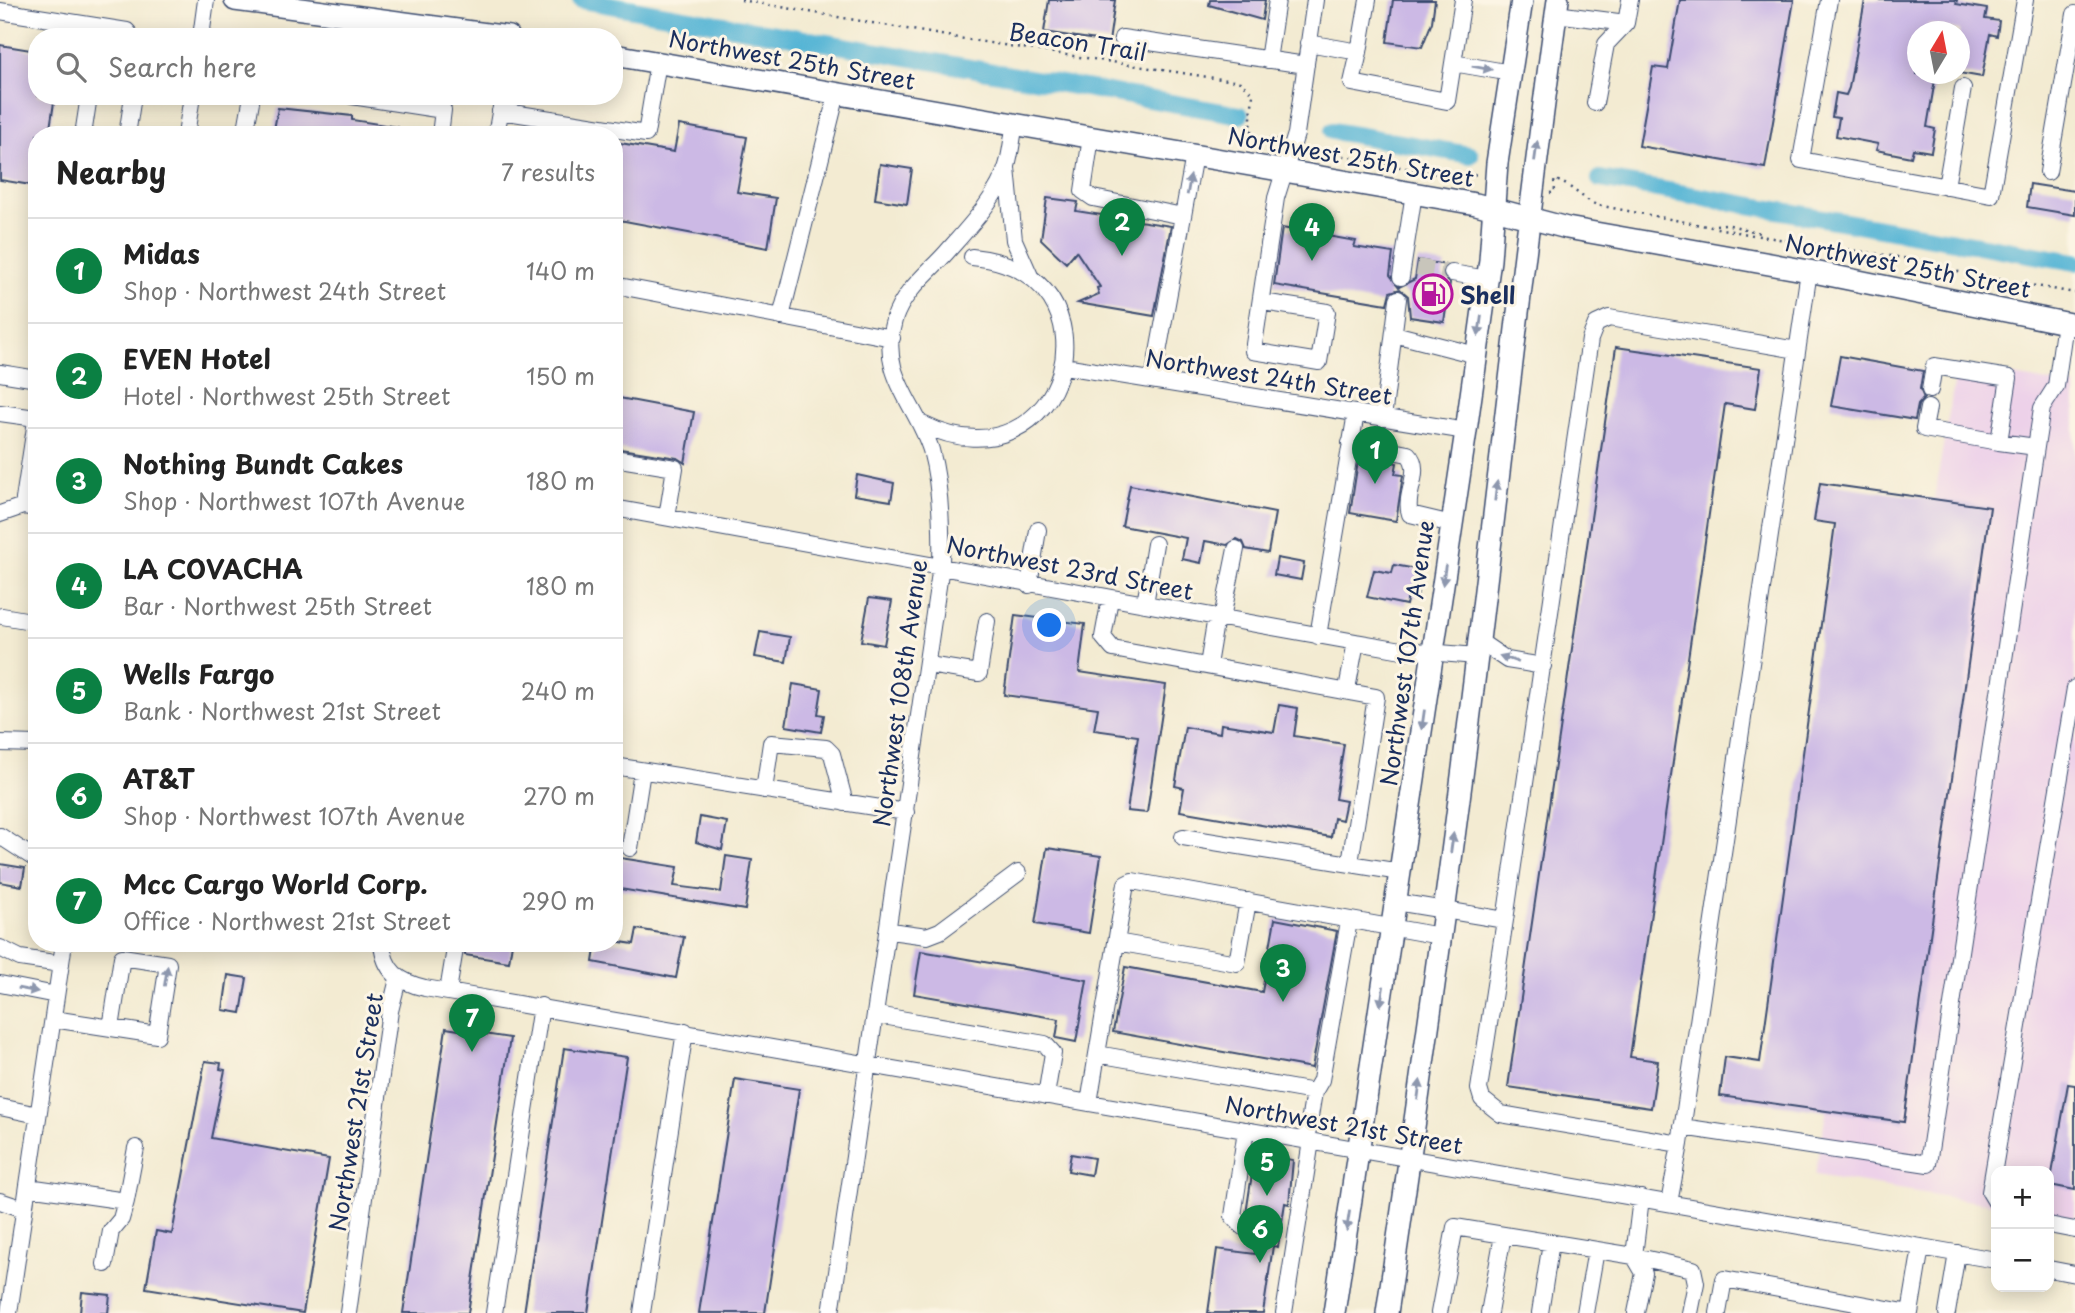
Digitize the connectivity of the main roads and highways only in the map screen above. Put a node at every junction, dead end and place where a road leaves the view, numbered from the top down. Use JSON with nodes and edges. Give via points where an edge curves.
{"nodes":[{"id":1,"x":235,"y":0,"type":"edge"},
{"id":2,"x":1522,"y":0,"type":"edge"},
{"id":3,"x":1557,"y":7,"type":"edge"},
{"id":4,"x":362,"y":27,"type":"edge"},
{"id":5,"x":623,"y":56,"type":"edge"},
{"id":6,"x":1495,"y":209,"type":"junction"},
{"id":7,"x":1528,"y":218,"type":"junction"},
{"id":8,"x":2070,"y":324,"type":"edge"},
{"id":9,"x":1334,"y":1313,"type":"edge"},
{"id":10,"x":1387,"y":1313,"type":"edge"}],
"edges":[{"from":1,"to":4,"type":"main road"},
{"from":2,"to":6,"type":"main road","name":"Northwest 107th Avenue","via":[[1497,163]]},
{"from":7,"to":3,"type":"main road","one_way":true},
{"from":5,"to":6,"type":"main road","name":"Northwest 25th Street"},
{"from":6,"to":7,"type":"main road","name":"Northwest 25th Street"},
{"from":6,"to":9,"type":"main road","name":"Northwest 107th Avenue","one_way":true},
{"from":7,"to":8,"type":"main road","name":"Northwest 25th Street"},
{"from":10,"to":7,"type":"main road","one_way":true,"via":[[1478,649]]}]}
